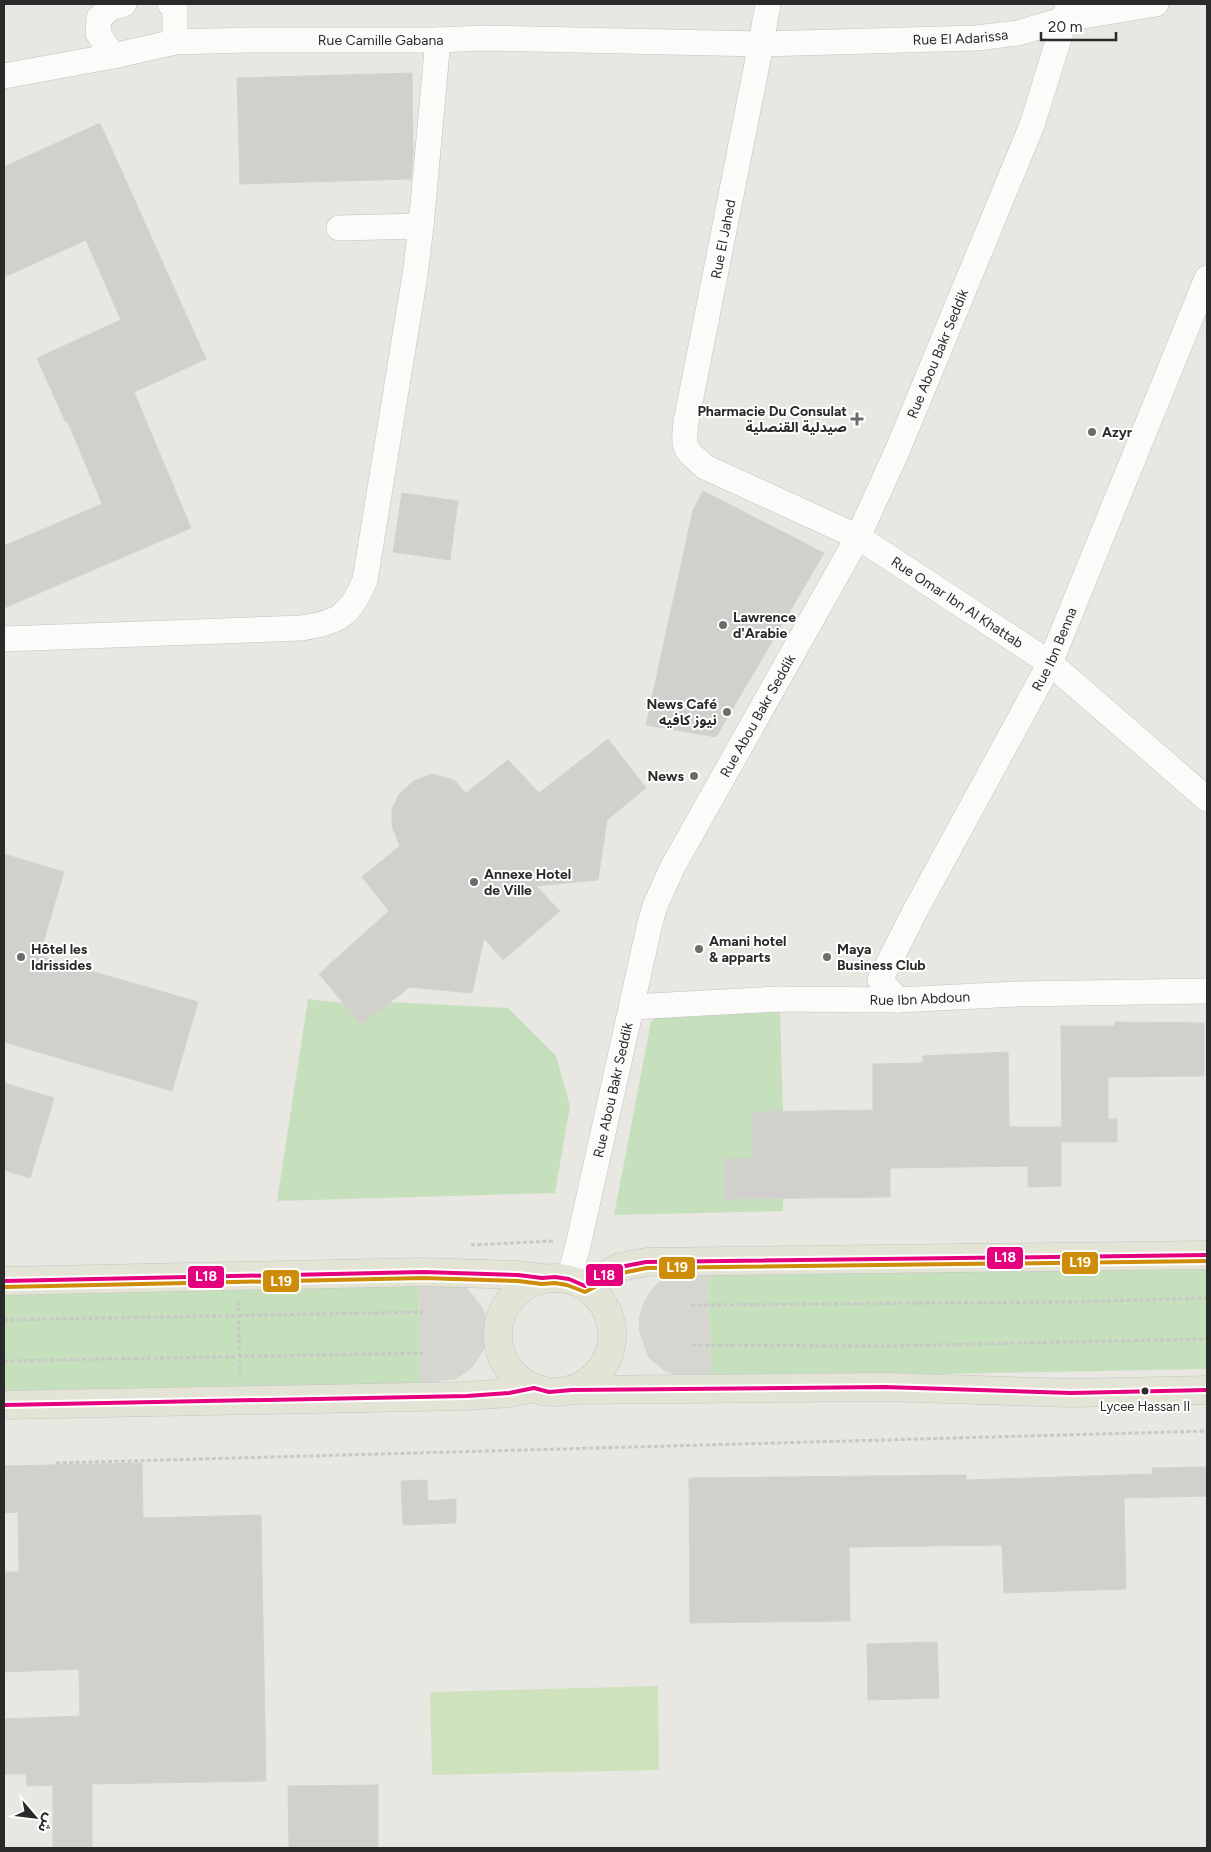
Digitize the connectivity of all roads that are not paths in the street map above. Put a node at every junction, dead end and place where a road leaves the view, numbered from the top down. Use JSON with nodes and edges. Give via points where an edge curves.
{"nodes":[{"id":1,"x":124,"y":4,"type":"edge"},
{"id":2,"x":170,"y":4,"type":"edge"},
{"id":3,"x":768,"y":4,"type":"edge"},
{"id":4,"x":1156,"y":4,"type":"edge"},
{"id":5,"x":1066,"y":11,"type":"edge"},
{"id":6,"x":438,"y":40,"type":"junction"},
{"id":7,"x":175,"y":42,"type":"junction"},
{"id":8,"x":761,"y":44,"type":"junction"},
{"id":9,"x":112,"y":56,"type":"junction"},
{"id":10,"x":4,"y":76,"type":"edge"},
{"id":11,"x":422,"y":226,"type":"junction"},
{"id":12,"x":339,"y":228,"type":"dead end"},
{"id":13,"x":1207,"y":278,"type":"edge"},
{"id":14,"x":705,"y":466,"type":"joint"},
{"id":15,"x":858,"y":538,"type":"junction"},
{"id":16,"x":4,"y":639,"type":"edge"},
{"id":17,"x":1050,"y":663,"type":"junction"},
{"id":18,"x":1207,"y":799,"type":"edge"},
{"id":19,"x":1207,"y":991,"type":"edge"},
{"id":20,"x":898,"y":1000,"type":"junction"},
{"id":21,"x":632,"y":1007,"type":"junction"},
{"id":22,"x":1207,"y":1255,"type":"edge"},
{"id":23,"x":4,"y":1281,"type":"edge"},
{"id":24,"x":565,"y":1281,"type":"junction"},
{"id":25,"x":534,"y":1388,"type":"junction"},
{"id":26,"x":572,"y":1390,"type":"junction"},
{"id":27,"x":1207,"y":1390,"type":"edge"},
{"id":28,"x":4,"y":1405,"type":"edge"}],
"edges":[{"from":1,"to":9,"type":"street","via":[[112,7],[99,18],[98,33]]},
{"from":2,"to":7,"type":"street","via":[[175,9]]},
{"from":3,"to":8,"type":"street","name":"Rue El Jahed"},
{"from":4,"to":5,"type":"street","name":"Rue El Adarissa"},
{"from":5,"to":8,"type":"street","name":"Rue El Adarissa","via":[[1018,33],[978,38]]},
{"from":5,"to":15,"type":"street","name":"Rue Abou Bakr Seddik","via":[[1032,125]]},
{"from":6,"to":7,"type":"street","name":"Rue Camille Gabana"},
{"from":6,"to":8,"type":"street","name":"Rue Camille Gabana","via":[[482,38]]},
{"from":6,"to":11,"type":"street"},
{"from":7,"to":9,"type":"street","name":"Rue Camille Gabana"},
{"from":8,"to":14,"type":"street","name":"Rue El Jahed","via":[[686,422],[685,449]]},
{"from":9,"to":10,"type":"street","name":"Rue Camille Gabana"},
{"from":11,"to":12,"type":"street"},
{"from":11,"to":16,"type":"street","via":[[365,580],[351,608],[335,620],[301,628]]},
{"from":13,"to":17,"type":"street","name":"Rue Ibn Benna"},
{"from":14,"to":15,"type":"street","name":"Rue Omar Ibn Al Khattab"},
{"from":15,"to":17,"type":"street","name":"Rue Omar Ibn Al Khattab"},
{"from":15,"to":21,"type":"street","name":"Rue Abou Bakr Seddik","via":[[666,882],[650,923]]},
{"from":17,"to":18,"type":"street","name":"Rue Omar Ibn Al Khattab"},
{"from":17,"to":20,"type":"street","name":"Rue Ibn Benna","via":[[880,980]]},
{"from":19,"to":20,"type":"street","name":"Rue Ibn Abdoun","via":[[1016,994]]},
{"from":20,"to":21,"type":"street","name":"Rue Ibn Abdoun","via":[[776,999]]},
{"from":21,"to":24,"type":"street","name":"Rue Abou Bakr Seddik","via":[[579,1241]]},
{"from":22,"to":24,"type":"main road","via":[[646,1262]]},
{"from":23,"to":24,"type":"main road","via":[[423,1272],[518,1275]]},
{"from":24,"to":25,"type":"main road","via":[[523,1287],[508,1301],[501,1315],[498,1330],[500,1351],[509,1370]]},
{"from":24,"to":26,"type":"main road","via":[[599,1297],[608,1312],[612,1337],[609,1354],[600,1370]]},
{"from":25,"to":26,"type":"main road","via":[[549,1392]]},
{"from":25,"to":28,"type":"main road","via":[[467,1396]]},
{"from":26,"to":27,"type":"main road","via":[[884,1387],[1071,1393]]}]}
